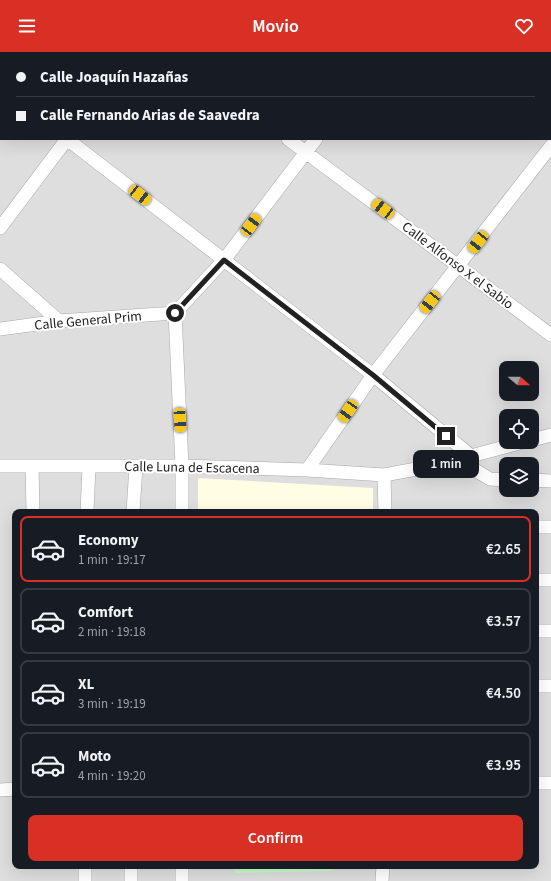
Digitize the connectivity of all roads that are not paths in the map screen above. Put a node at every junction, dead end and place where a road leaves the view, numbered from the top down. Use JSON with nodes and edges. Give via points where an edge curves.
{"nodes":[{"id":1,"x":66,"y":140,"type":"edge"},
{"id":2,"x":68,"y":140,"type":"edge"},
{"id":3,"x":289,"y":140,"type":"edge"},
{"id":4,"x":315,"y":140,"type":"edge"},
{"id":5,"x":551,"y":146,"type":"edge"},
{"id":6,"x":306,"y":153,"type":"junction"},
{"id":7,"x":0,"y":228,"type":"edge"},
{"id":8,"x":224,"y":260,"type":"junction"},
{"id":9,"x":459,"y":265,"type":"junction"},
{"id":10,"x":0,"y":269,"type":"edge"},
{"id":11,"x":175,"y":313,"type":"junction"},
{"id":12,"x":59,"y":321,"type":"junction"},
{"id":13,"x":0,"y":329,"type":"edge"},
{"id":14,"x":551,"y":335,"type":"edge"},
{"id":15,"x":373,"y":375,"type":"junction"},
{"id":16,"x":551,"y":435,"type":"edge"},
{"id":17,"x":539,"y":438,"type":"edge"},
{"id":18,"x":499,"y":449,"type":"edge"},
{"id":19,"x":465,"y":459,"type":"junction"},
{"id":20,"x":0,"y":466,"type":"edge"},
{"id":21,"x":89,"y":466,"type":"junction"},
{"id":22,"x":136,"y":466,"type":"junction"},
{"id":23,"x":182,"y":466,"type":"junction"},
{"id":24,"x":32,"y":467,"type":"junction"},
{"id":25,"x":307,"y":470,"type":"junction"},
{"id":26,"x":384,"y":475,"type":"junction"},
{"id":27,"x":499,"y":480,"type":"edge"},
{"id":28,"x":539,"y":480,"type":"edge"},
{"id":29,"x":551,"y":481,"type":"edge"},
{"id":30,"x":33,"y":509,"type":"edge"},
{"id":31,"x":87,"y":509,"type":"edge"},
{"id":32,"x":133,"y":509,"type":"edge"},
{"id":33,"x":182,"y":509,"type":"edge"},
{"id":34,"x":385,"y":509,"type":"edge"},
{"id":35,"x":539,"y":527,"type":"edge"},
{"id":36,"x":551,"y":528,"type":"edge"},
{"id":37,"x":539,"y":580,"type":"edge"},
{"id":38,"x":551,"y":580,"type":"edge"},
{"id":39,"x":539,"y":631,"type":"edge"},
{"id":40,"x":551,"y":631,"type":"edge"},
{"id":41,"x":539,"y":686,"type":"edge"},
{"id":42,"x":551,"y":686,"type":"edge"},
{"id":43,"x":539,"y":783,"type":"edge"},
{"id":44,"x":551,"y":783,"type":"edge"},
{"id":45,"x":12,"y":789,"type":"edge"},
{"id":46,"x":0,"y":790,"type":"edge"},
{"id":47,"x":85,"y":869,"type":"edge"},
{"id":48,"x":131,"y":869,"type":"edge"},
{"id":49,"x":182,"y":869,"type":"edge"},
{"id":50,"x":383,"y":869,"type":"edge"},
{"id":51,"x":85,"y":881,"type":"edge"},
{"id":52,"x":131,"y":881,"type":"edge"},
{"id":53,"x":182,"y":881,"type":"edge"},
{"id":54,"x":382,"y":881,"type":"edge"}],
"edges":[{"from":1,"to":7,"type":"street"},
{"from":2,"to":8,"type":"street"},
{"from":3,"to":6,"type":"street","name":"Calle Alfonso X el Sabio"},
{"from":4,"to":6,"type":"street"},
{"from":5,"to":9,"type":"street"},
{"from":6,"to":8,"type":"street"},
{"from":6,"to":9,"type":"street","name":"Calle Alfonso X el Sabio"},
{"from":8,"to":11,"type":"street"},
{"from":8,"to":15,"type":"street"},
{"from":9,"to":14,"type":"street","name":"Calle Alfonso X el Sabio"},
{"from":9,"to":15,"type":"street"},
{"from":10,"to":12,"type":"street"},
{"from":11,"to":12,"type":"street","name":"Calle General Prim"},
{"from":11,"to":23,"type":"street"},
{"from":12,"to":13,"type":"street","name":"Calle General Prim"},
{"from":15,"to":19,"type":"street"},
{"from":15,"to":25,"type":"street"},
{"from":16,"to":17,"type":"street"},
{"from":18,"to":19,"type":"street","name":"Calle Luna de Escacena"},
{"from":19,"to":26,"type":"street","name":"Calle Luna de Escacena"},
{"from":19,"to":27,"type":"street","via":[[490,479]]},
{"from":20,"to":24,"type":"street","name":"Calle Luna de Escacena"},
{"from":21,"to":22,"type":"street","name":"Calle Luna de Escacena"},
{"from":21,"to":24,"type":"street","name":"Calle Luna de Escacena"},
{"from":21,"to":31,"type":"street"},
{"from":22,"to":23,"type":"street","name":"Calle Luna de Escacena"},
{"from":22,"to":32,"type":"street"},
{"from":23,"to":25,"type":"street","name":"Calle Luna de Escacena"},
{"from":23,"to":33,"type":"street"},
{"from":24,"to":30,"type":"street"},
{"from":25,"to":26,"type":"street","name":"Calle Luna de Escacena"},
{"from":26,"to":34,"type":"street"},
{"from":28,"to":29,"type":"street"},
{"from":35,"to":36,"type":"street"},
{"from":37,"to":38,"type":"street"},
{"from":39,"to":40,"type":"street"},
{"from":41,"to":42,"type":"street"},
{"from":43,"to":44,"type":"street"},
{"from":45,"to":46,"type":"street"},
{"from":47,"to":51,"type":"street"},
{"from":48,"to":52,"type":"street"},
{"from":49,"to":53,"type":"street"},
{"from":50,"to":54,"type":"street"}]}
